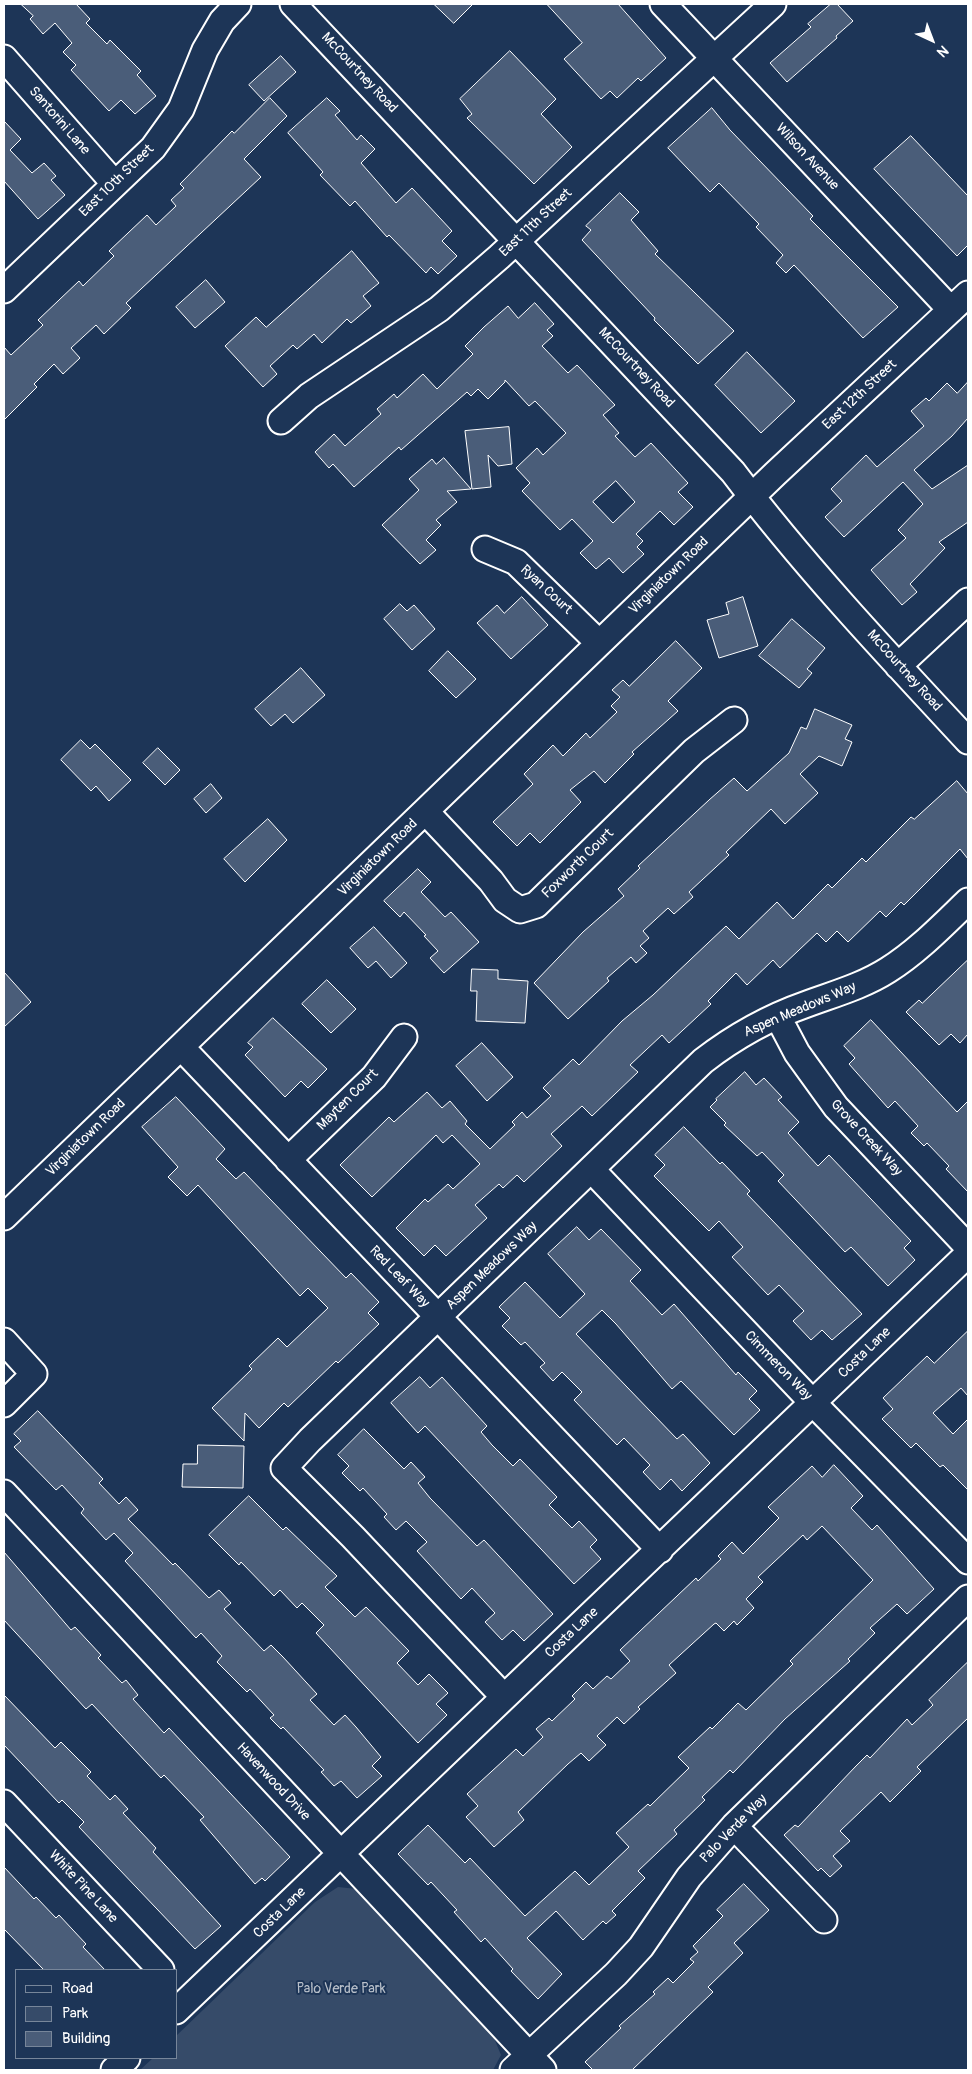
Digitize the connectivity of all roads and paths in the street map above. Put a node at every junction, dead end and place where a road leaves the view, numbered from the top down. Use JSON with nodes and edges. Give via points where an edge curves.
{"nodes":[{"id":1,"x":238,"y":4,"type":"edge"},
{"id":2,"x":294,"y":4,"type":"edge"},
{"id":3,"x":663,"y":4,"type":"edge"},
{"id":4,"x":773,"y":4,"type":"edge"},
{"id":5,"x":4,"y":58,"type":"edge"},
{"id":6,"x":714,"y":59,"type":"junction"},
{"id":7,"x":114,"y":183,"type":"junction"},
{"id":8,"x":517,"y":241,"type":"junction"},
{"id":9,"x":4,"y":290,"type":"edge"},
{"id":10,"x":960,"y":302,"type":"edge"},
{"id":11,"x":281,"y":421,"type":"dead end"},
{"id":12,"x":752,"y":497,"type":"junction"},
{"id":13,"x":485,"y":549,"type":"dead end"},
{"id":14,"x":968,"y":601,"type":"edge"},
{"id":15,"x":599,"y":643,"type":"junction"},
{"id":16,"x":898,"y":666,"type":"junction"},
{"id":17,"x":734,"y":720,"type":"dead end"},
{"id":18,"x":968,"y":741,"type":"edge"},
{"id":19,"x":426,"y":812,"type":"junction"},
{"id":20,"x":968,"y":901,"type":"edge"},
{"id":21,"x":778,"y":1017,"type":"junction"},
{"id":22,"x":404,"y":1037,"type":"dead end"},
{"id":23,"x":181,"y":1046,"type":"junction"},
{"id":24,"x":288,"y":1160,"type":"junction"},
{"id":25,"x":591,"y":1169,"type":"junction"},
{"id":26,"x":4,"y":1217,"type":"edge"},
{"id":27,"x":968,"y":1248,"type":"edge"},
{"id":28,"x":968,"y":1254,"type":"edge"},
{"id":29,"x":438,"y":1318,"type":"junction"},
{"id":30,"x":4,"y":1341,"type":"edge"},
{"id":31,"x":813,"y":1403,"type":"junction"},
{"id":32,"x":4,"y":1404,"type":"edge"},
{"id":33,"x":4,"y":1492,"type":"edge"},
{"id":34,"x":660,"y":1550,"type":"junction"},
{"id":35,"x":968,"y":1561,"type":"edge"},
{"id":36,"x":968,"y":1598,"type":"edge"},
{"id":37,"x":504,"y":1698,"type":"junction"},
{"id":38,"x":4,"y":1803,"type":"edge"},
{"id":39,"x":734,"y":1826,"type":"junction"},
{"id":40,"x":340,"y":1855,"type":"junction"},
{"id":41,"x":824,"y":1920,"type":"dead end"},
{"id":42,"x":160,"y":1969,"type":"edge"},
{"id":43,"x":180,"y":1999,"type":"edge"},
{"id":44,"x":127,"y":2059,"type":"edge"},
{"id":45,"x":528,"y":2065,"type":"edge"},
{"id":46,"x":114,"y":2070,"type":"edge"}],
"edges":[{"from":1,"to":7,"type":"street","name":"East 10th Street","via":[[222,22],[205,50],[181,110],[153,148]]},
{"from":2,"to":8,"type":"street","name":"McCourtney Road"},
{"from":3,"to":6,"type":"street","name":"Wilson Avenue"},
{"from":4,"to":6,"type":"street","name":"East 11th Street"},
{"from":5,"to":7,"type":"street","name":"Santorini Lane"},
{"from":6,"to":8,"type":"street","name":"East 11th Street"},
{"from":6,"to":10,"type":"street","name":"Wilson Avenue"},
{"from":7,"to":9,"type":"street","name":"East 10th Street"},
{"from":8,"to":11,"type":"street","name":"East 11th Street","via":[[439,309],[309,396]]},
{"from":8,"to":12,"type":"street","name":"McCourtney Road","via":[[733,472]]},
{"from":10,"to":12,"type":"street","name":"East 12th Street"},
{"from":12,"to":15,"type":"street","name":"Virginiatown Road"},
{"from":12,"to":16,"type":"street","name":"McCourtney Road"},
{"from":13,"to":15,"type":"street","name":"Ryan Court","via":[[516,562]]},
{"from":14,"to":16,"type":"street"},
{"from":15,"to":19,"type":"street","name":"Virginiatown Road"},
{"from":16,"to":18,"type":"street","name":"McCourtney Road"},
{"from":17,"to":19,"type":"street","name":"Foxworth Court","via":[[694,751],[536,905],[520,910],[505,900]]},
{"from":19,"to":23,"type":"street","name":"Virginiatown Road"},
{"from":20,"to":21,"type":"street","name":"Aspen Meadows Way","via":[[936,932],[888,970]]},
{"from":21,"to":25,"type":"street","name":"Aspen Meadows Way","via":[[725,1044],[703,1060]]},
{"from":21,"to":27,"type":"street","name":"Grove Creek Way","via":[[797,1053],[836,1107]]},
{"from":22,"to":24,"type":"street","name":"Mayten Court","via":[[374,1077]]},
{"from":23,"to":24,"type":"street","name":"Red Leaf Way"},
{"from":23,"to":26,"type":"street","name":"Virginiatown Road"},
{"from":24,"to":29,"type":"street","name":"Red Leaf Way"},
{"from":25,"to":29,"type":"street","name":"Aspen Meadows Way"},
{"from":25,"to":31,"type":"street","name":"Cimmeron Way"},
{"from":28,"to":31,"type":"street","name":"Costa Lane"},
{"from":29,"to":34,"type":"street","name":"Red Leaf Way"},
{"from":29,"to":37,"type":"street","name":"Aspen Meadows Way","via":[[284,1468],[353,1536]]},
{"from":30,"to":32,"type":"street","via":[[34,1374]]},
{"from":31,"to":34,"type":"street","name":"Costa Lane"},
{"from":31,"to":35,"type":"street","name":"Cimmeron Way"},
{"from":33,"to":40,"type":"street","name":"Havenwood Drive"},
{"from":34,"to":37,"type":"street","name":"Costa Lane"},
{"from":36,"to":39,"type":"street","name":"Palo Verde Way"},
{"from":37,"to":40,"type":"street","name":"Costa Lane"},
{"from":38,"to":42,"type":"street","name":"White Pine Lane"},
{"from":39,"to":41,"type":"street"},
{"from":39,"to":45,"type":"street","name":"Palo Verde Way","via":[[689,1877],[641,1947]]},
{"from":40,"to":43,"type":"street","name":"Costa Lane"},
{"from":40,"to":45,"type":"street","name":"Havenwood Drive"},
{"from":44,"to":46,"type":"street"}]}
